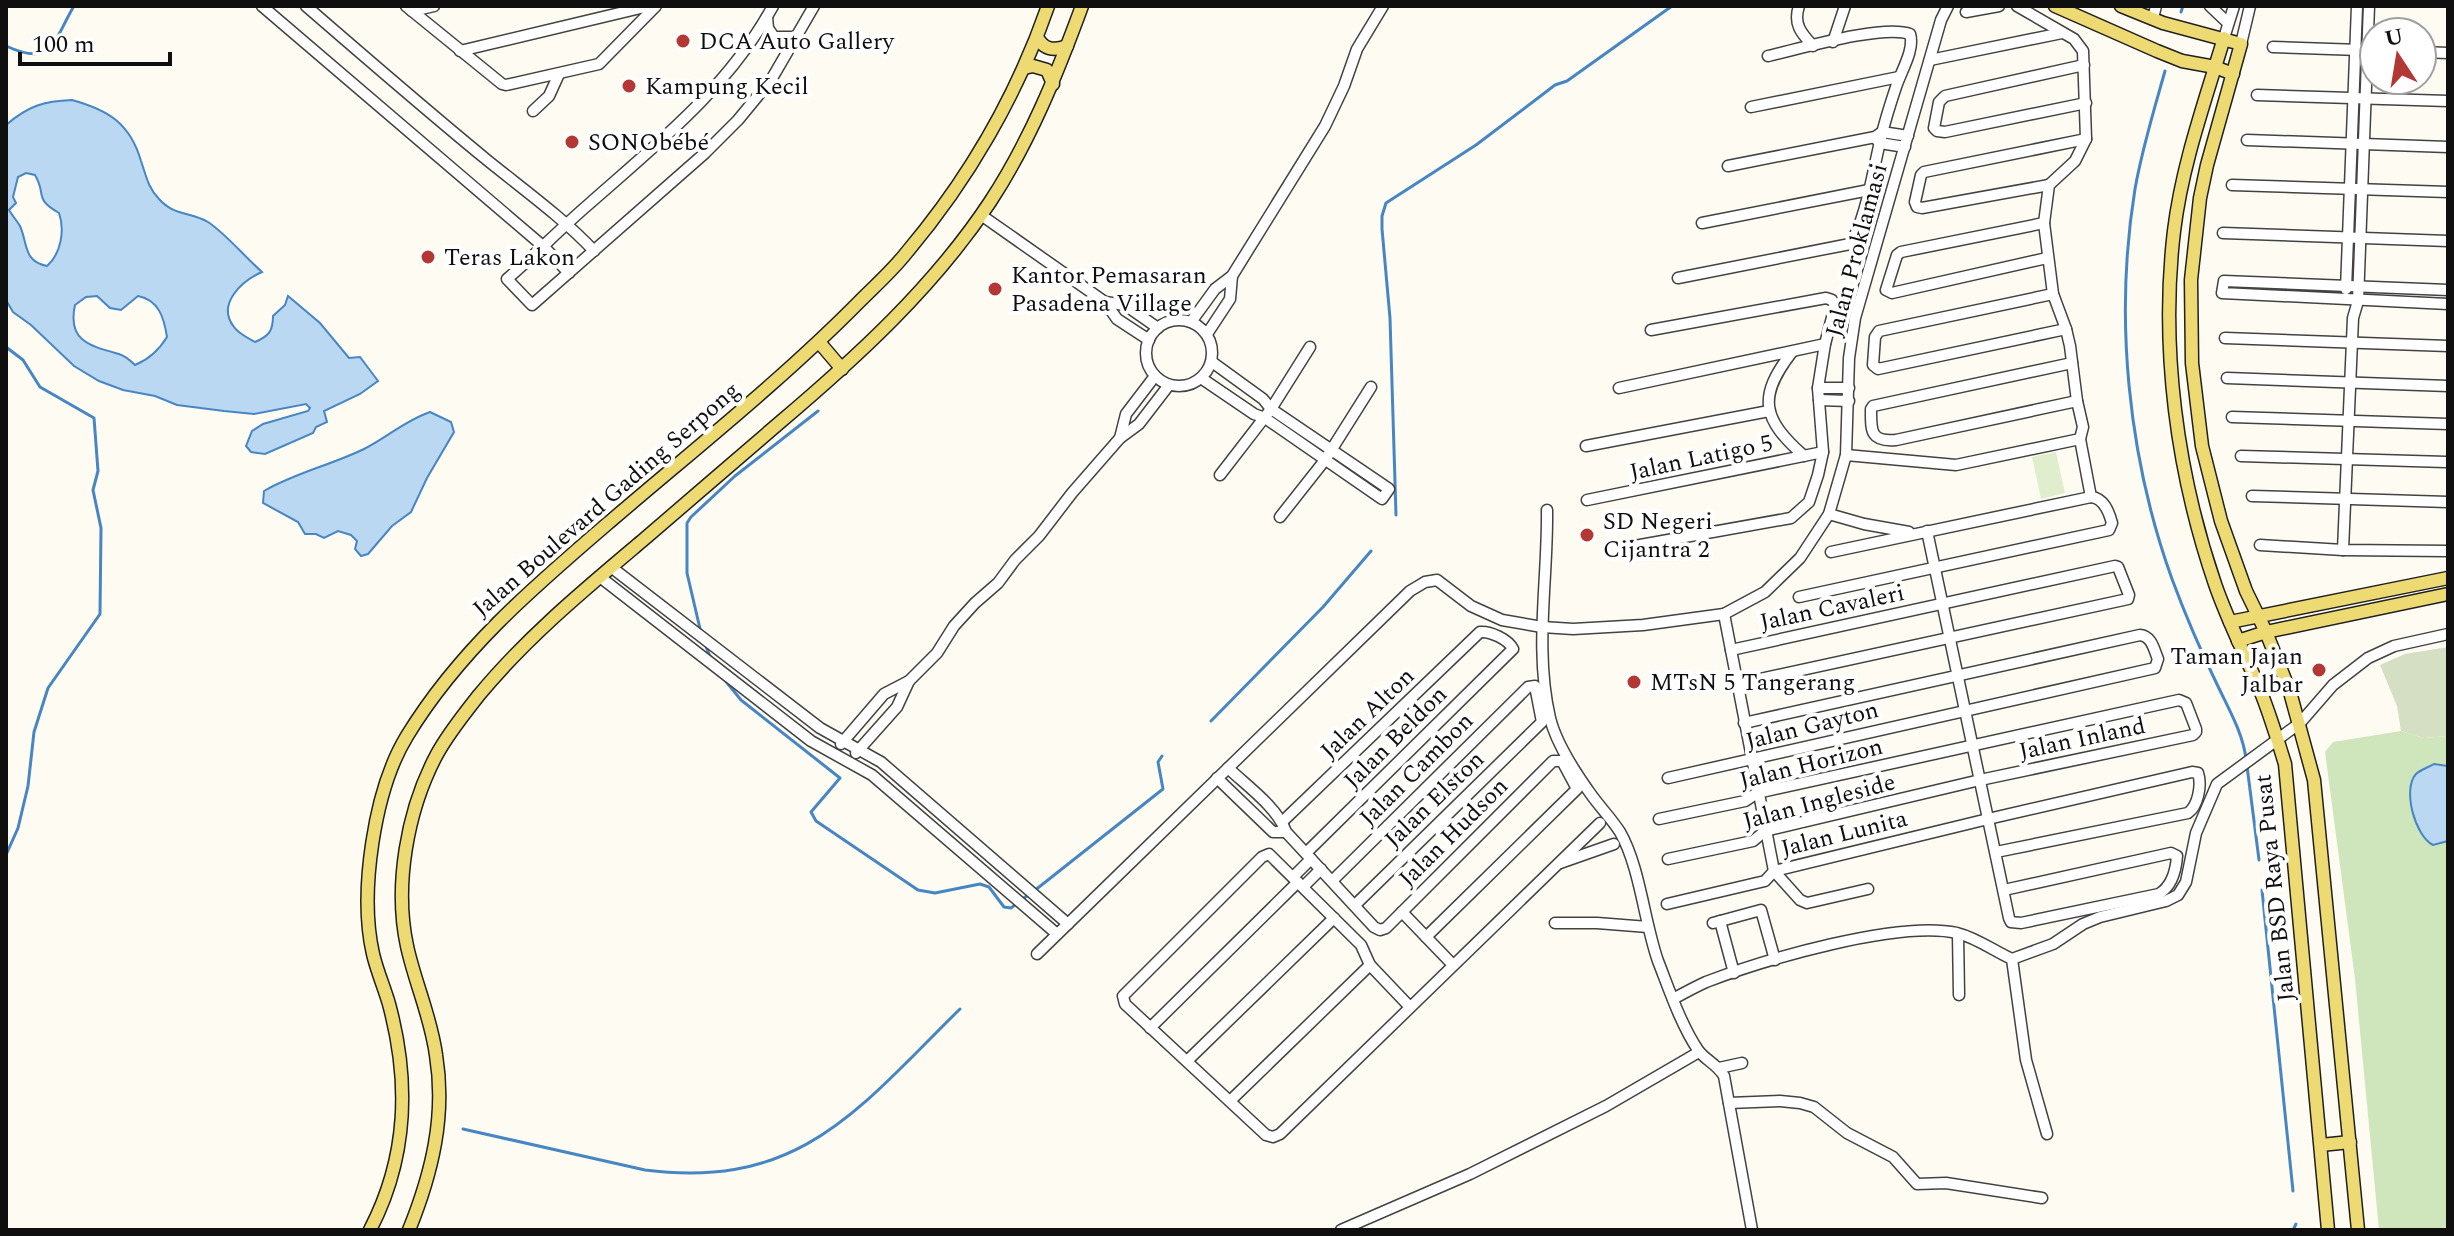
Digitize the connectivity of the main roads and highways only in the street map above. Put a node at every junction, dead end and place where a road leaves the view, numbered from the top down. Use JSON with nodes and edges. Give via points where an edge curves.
{"nodes":[{"id":1,"x":1048,"y":6,"type":"edge"},
{"id":2,"x":1082,"y":6,"type":"edge"},
{"id":3,"x":2055,"y":6,"type":"edge"},
{"id":4,"x":2121,"y":6,"type":"edge"},
{"id":5,"x":2155,"y":12,"type":"edge"},
{"id":6,"x":2138,"y":13,"type":"junction"},
{"id":7,"x":1037,"y":37,"type":"junction"},
{"id":8,"x":2224,"y":38,"type":"junction"},
{"id":9,"x":2129,"y":39,"type":"junction"},
{"id":10,"x":1067,"y":46,"type":"junction"},
{"id":11,"x":2215,"y":67,"type":"junction"},
{"id":12,"x":1024,"y":68,"type":"junction"},
{"id":13,"x":2233,"y":74,"type":"junction"},
{"id":14,"x":1053,"y":84,"type":"junction"},
{"id":15,"x":819,"y":342,"type":"junction"},
{"id":16,"x":842,"y":369,"type":"junction"},
{"id":17,"x":2448,"y":578,"type":"edge"},
{"id":18,"x":2448,"y":594,"type":"edge"},
{"id":19,"x":2258,"y":615,"type":"junction"},
{"id":20,"x":2230,"y":622,"type":"junction"},
{"id":21,"x":2266,"y":632,"type":"junction"},
{"id":22,"x":2238,"y":641,"type":"junction"},
{"id":23,"x":2350,"y":1142,"type":"junction"},
{"id":24,"x":2321,"y":1145,"type":"junction"},
{"id":25,"x":370,"y":1230,"type":"edge"},
{"id":26,"x":409,"y":1230,"type":"edge"},
{"id":27,"x":2328,"y":1230,"type":"edge"},
{"id":28,"x":2358,"y":1230,"type":"edge"}],
"edges":[{"from":1,"to":7,"type":"main road","name":"Jalan Boulevard Gading Serpong"},
{"from":2,"to":10,"type":"main road"},
{"from":3,"to":9,"type":"main road"},
{"from":4,"to":6,"type":"main road"},
{"from":5,"to":6,"type":"main road"},
{"from":5,"to":8,"type":"main road","via":[[2163,23]]},
{"from":6,"to":9,"type":"main road"},
{"from":7,"to":10,"type":"main road","via":[[1047,48]]},
{"from":7,"to":12,"type":"main road","name":"Jalan Boulevard Gading Serpong"},
{"from":8,"to":11,"type":"main road","name":"Jalan BSD Raya Pusat"},
{"from":8,"to":13,"type":"main road","name":"Jalan BSD Raya Pusat","via":[[2241,44]]},
{"from":9,"to":11,"type":"main road","via":[[2182,61]]},
{"from":10,"to":14,"type":"main road"},
{"from":11,"to":13,"type":"main road"},
{"from":11,"to":20,"type":"main road","name":"Jalan BSD Raya Pusat","via":[[2174,231],[2169,316],[2174,402],[2188,488]]},
{"from":12,"to":14,"type":"main road","via":[[1047,70]]},
{"from":12,"to":15,"type":"main road","name":"Jalan Boulevard Gading Serpong","via":[[945,205],[905,255]]},
{"from":13,"to":19,"type":"main road","name":"Jalan BSD Raya Pusat","via":[[2196,224],[2192,363],[2202,446],[2221,521]]},
{"from":14,"to":16,"type":"main road","via":[[981,215],[895,318]]},
{"from":15,"to":16,"type":"main road"},
{"from":15,"to":25,"type":"main road","name":"Jalan Boulevard Gading Serpong","via":[[523,596],[474,645],[404,740],[385,786],[372,841],[367,899],[372,952],[401,1061],[404,1113],[393,1176]]},
{"from":16,"to":26,"type":"main road","via":[[547,622],[462,716],[436,756],[419,796],[407,847],[403,899],[407,945],[437,1056],[439,1115],[427,1185]]},
{"from":17,"to":19,"type":"main road"},
{"from":18,"to":21,"type":"main road"},
{"from":19,"to":20,"type":"main road"},
{"from":19,"to":21,"type":"main road","name":"Jalan BSD Raya Pusat"},
{"from":20,"to":22,"type":"main road","name":"Jalan BSD Raya Pusat"},
{"from":21,"to":22,"type":"main road"},
{"from":21,"to":23,"type":"main road","name":"Jalan BSD Raya Pusat","via":[[2300,723],[2314,780]]},
{"from":22,"to":24,"type":"main road","name":"Jalan BSD Raya Pusat","via":[[2263,698],[2287,776]]},
{"from":23,"to":24,"type":"main road"},
{"from":23,"to":28,"type":"main road","name":"Jalan BSD Raya Pusat"},
{"from":24,"to":27,"type":"main road","name":"Jalan BSD Raya Pusat"}]}
